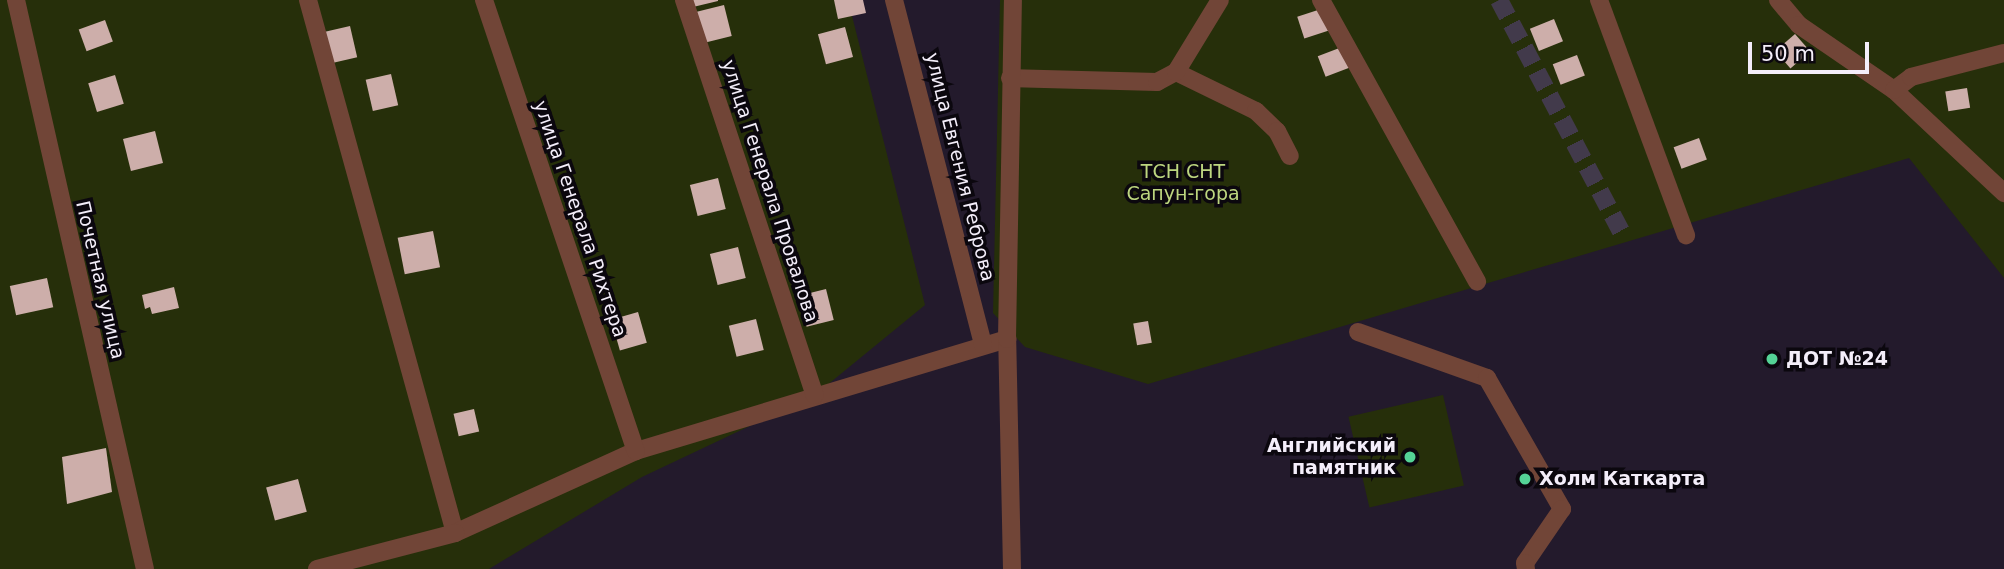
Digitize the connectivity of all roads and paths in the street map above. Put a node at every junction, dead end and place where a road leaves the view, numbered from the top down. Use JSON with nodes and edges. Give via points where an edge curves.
{"nodes":[{"id":1,"x":16,"y":0,"type":"edge"},
{"id":2,"x":308,"y":0,"type":"edge"},
{"id":3,"x":484,"y":0,"type":"edge"},
{"id":4,"x":684,"y":0,"type":"edge"},
{"id":5,"x":894,"y":0,"type":"edge"},
{"id":6,"x":1013,"y":0,"type":"edge"},
{"id":7,"x":1220,"y":0,"type":"edge"},
{"id":8,"x":1321,"y":0,"type":"edge"},
{"id":9,"x":1599,"y":0,"type":"edge"},
{"id":10,"x":1779,"y":0,"type":"edge"},
{"id":11,"x":2004,"y":52,"type":"edge"},
{"id":12,"x":1176,"y":72,"type":"junction"},
{"id":13,"x":1010,"y":78,"type":"junction"},
{"id":14,"x":1894,"y":90,"type":"junction"},
{"id":15,"x":1290,"y":156,"type":"dead end"},
{"id":16,"x":2004,"y":193,"type":"edge"},
{"id":17,"x":1686,"y":235,"type":"dead end"},
{"id":18,"x":1477,"y":282,"type":"dead end"},
{"id":19,"x":1358,"y":332,"type":"dead end"},
{"id":20,"x":1007,"y":339,"type":"junction"},
{"id":21,"x":983,"y":345,"type":"junction"},
{"id":22,"x":816,"y":395,"type":"junction"},
{"id":23,"x":636,"y":452,"type":"junction"},
{"id":24,"x":455,"y":533,"type":"junction"},
{"id":25,"x":145,"y":569,"type":"edge"},
{"id":26,"x":317,"y":569,"type":"edge"},
{"id":27,"x":1012,"y":569,"type":"edge"},
{"id":28,"x":1526,"y":569,"type":"edge"}],
"edges":[{"from":1,"to":25,"type":"street","name":"Почетная улица"},
{"from":2,"to":24,"type":"street"},
{"from":3,"to":23,"type":"street","name":"улица Генерала Рихтера"},
{"from":4,"to":22,"type":"street","name":"улица Генерала Провалова"},
{"from":5,"to":21,"type":"street","name":"улица Евгения Реброва"},
{"from":6,"to":13,"type":"street"},
{"from":7,"to":12,"type":"street"},
{"from":8,"to":18,"type":"street"},
{"from":9,"to":17,"type":"street"},
{"from":10,"to":14,"type":"street","via":[[1799,25]]},
{"from":11,"to":14,"type":"street","via":[[1911,77]]},
{"from":12,"to":13,"type":"street","via":[[1157,82]]},
{"from":12,"to":15,"type":"street","via":[[1256,111],[1277,131]]},
{"from":13,"to":20,"type":"street"},
{"from":14,"to":16,"type":"street"},
{"from":19,"to":28,"type":"street","via":[[1487,378],[1562,509],[1525,563]]},
{"from":20,"to":21,"type":"street"},
{"from":20,"to":27,"type":"street"},
{"from":21,"to":22,"type":"street"},
{"from":22,"to":23,"type":"street"},
{"from":23,"to":24,"type":"street"},
{"from":24,"to":26,"type":"street"}]}
